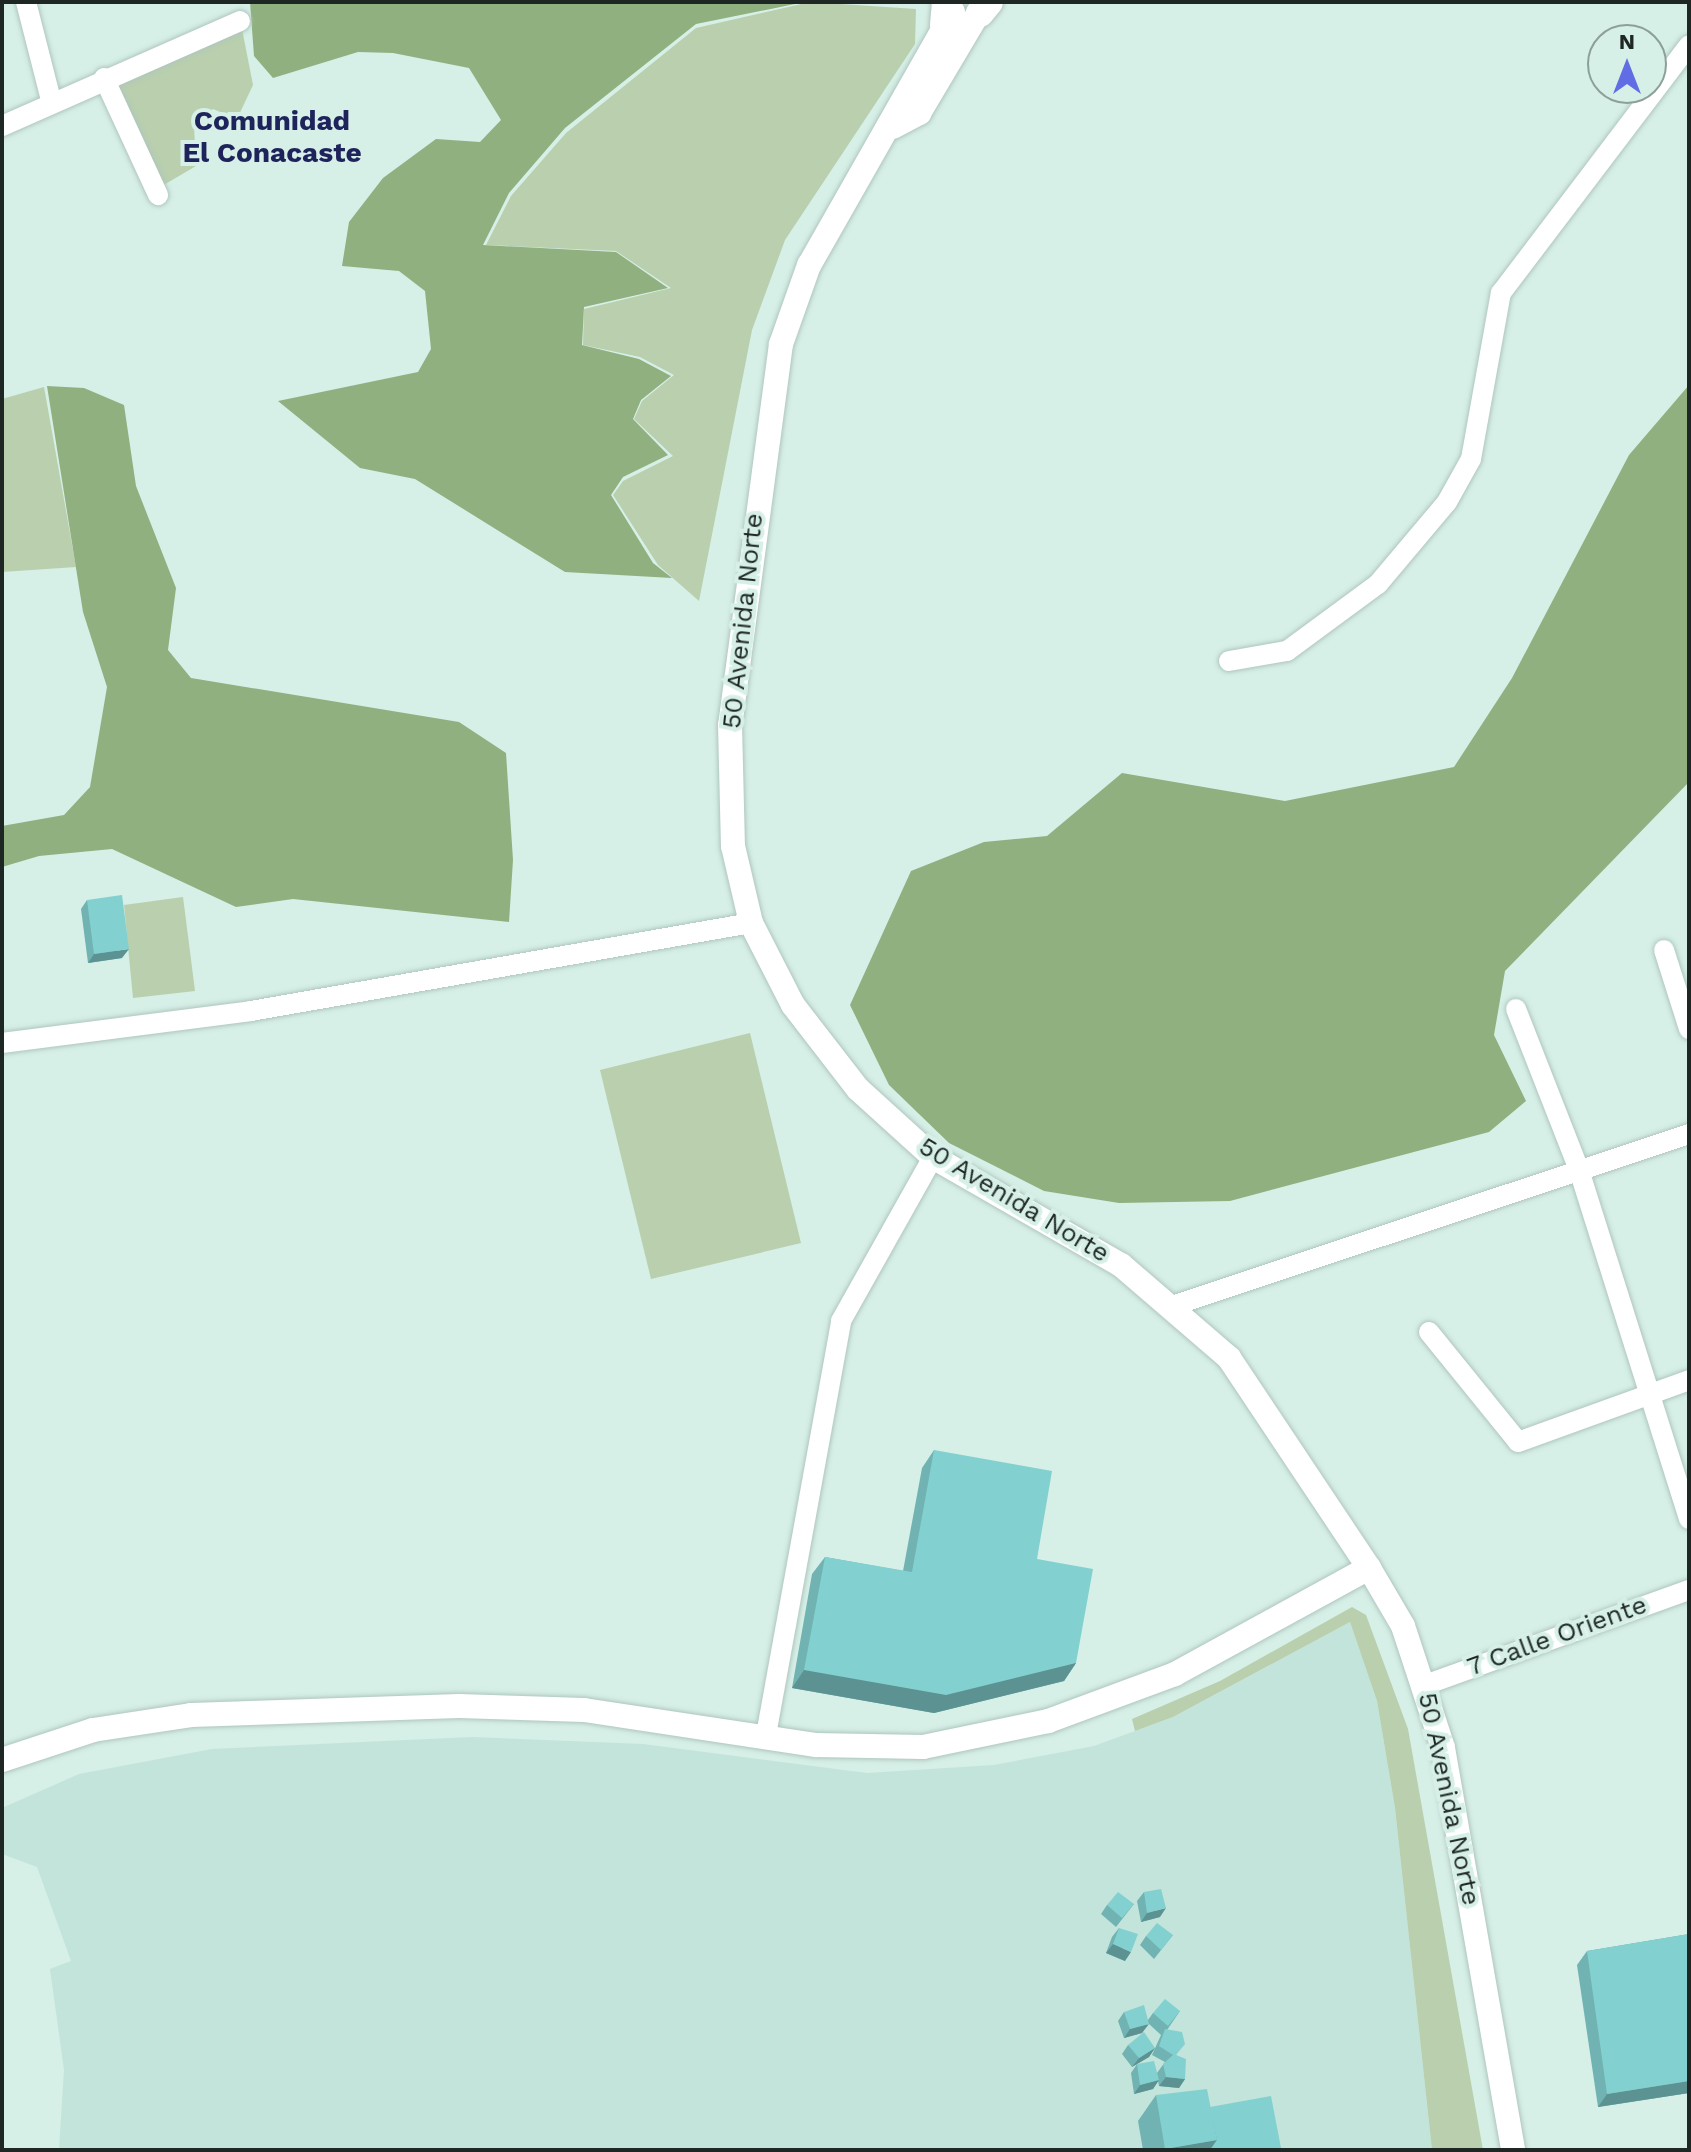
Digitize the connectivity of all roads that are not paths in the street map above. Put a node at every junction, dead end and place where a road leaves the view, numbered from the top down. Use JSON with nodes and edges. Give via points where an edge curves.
{"nodes":[{"id":1,"x":26,"y":2,"type":"edge"},
{"id":2,"x":967,"y":8,"type":"edge"},
{"id":3,"x":240,"y":21,"type":"dead end"},
{"id":4,"x":1689,"y":45,"type":"edge"},
{"id":5,"x":104,"y":78,"type":"junction"},
{"id":6,"x":51,"y":100,"type":"junction"},
{"id":7,"x":2,"y":126,"type":"edge"},
{"id":8,"x":893,"y":127,"type":"junction"},
{"id":9,"x":158,"y":195,"type":"dead end"},
{"id":10,"x":1229,"y":661,"type":"dead end"},
{"id":11,"x":751,"y":923,"type":"junction"},
{"id":12,"x":1664,"y":950,"type":"dead end"},
{"id":13,"x":1516,"y":1009,"type":"dead end"},
{"id":14,"x":1689,"y":1029,"type":"edge"},
{"id":15,"x":2,"y":1043,"type":"edge"},
{"id":16,"x":1689,"y":1134,"type":"edge"},
{"id":17,"x":933,"y":1157,"type":"junction"},
{"id":18,"x":1579,"y":1170,"type":"junction"},
{"id":19,"x":1175,"y":1305,"type":"junction"},
{"id":20,"x":1429,"y":1332,"type":"dead end"},
{"id":21,"x":1689,"y":1380,"type":"edge"},
{"id":22,"x":1651,"y":1392,"type":"junction"},
{"id":23,"x":1689,"y":1519,"type":"edge"},
{"id":24,"x":1369,"y":1568,"type":"junction"},
{"id":25,"x":1689,"y":1590,"type":"edge"},
{"id":26,"x":1425,"y":1685,"type":"junction"},
{"id":27,"x":766,"y":1735,"type":"junction"},
{"id":28,"x":2,"y":1760,"type":"edge"},
{"id":29,"x":1513,"y":2150,"type":"edge"}],
"edges":[{"from":1,"to":6,"type":"street"},
{"from":2,"to":8,"type":"street","name":"50 Avenida Norte","via":[[898,100]]},
{"from":2,"to":8,"type":"street","name":"50 Avenida Norte","via":[[919,113]]},
{"from":3,"to":5,"type":"street"},
{"from":4,"to":10,"type":"street","via":[[1501,293],[1471,459],[1447,502],[1378,584],[1287,651]]},
{"from":5,"to":6,"type":"street"},
{"from":5,"to":9,"type":"street"},
{"from":6,"to":7,"type":"street"},
{"from":8,"to":11,"type":"street","name":"50 Avenida Norte","via":[[809,265],[769,401],[728,768],[733,846]]},
{"from":11,"to":15,"type":"street","via":[[251,1011]]},
{"from":11,"to":17,"type":"street","name":"50 Avenida Norte","via":[[823,1049]]},
{"from":12,"to":14,"type":"street"},
{"from":13,"to":18,"type":"street"},
{"from":16,"to":18,"type":"street"},
{"from":17,"to":19,"type":"street","name":"50 Avenida Norte","via":[[1121,1265]]},
{"from":17,"to":27,"type":"street","via":[[841,1321]]},
{"from":18,"to":19,"type":"street"},
{"from":18,"to":22,"type":"street"},
{"from":19,"to":24,"type":"street","name":"50 Avenida Norte","via":[[1229,1358]]},
{"from":20,"to":22,"type":"street","via":[[1518,1442]]},
{"from":21,"to":22,"type":"street"},
{"from":22,"to":23,"type":"street"},
{"from":24,"to":26,"type":"street","name":"50 Avenida Norte"},
{"from":24,"to":27,"type":"street","via":[[1175,1674],[1048,1721],[923,1747],[857,1748]]},
{"from":25,"to":26,"type":"street","name":"7 Calle Oriente"},
{"from":26,"to":29,"type":"street","name":"50 Avenida Norte","via":[[1456,1808]]},
{"from":27,"to":28,"type":"street","via":[[542,1708],[231,1711],[93,1730]]}]}
